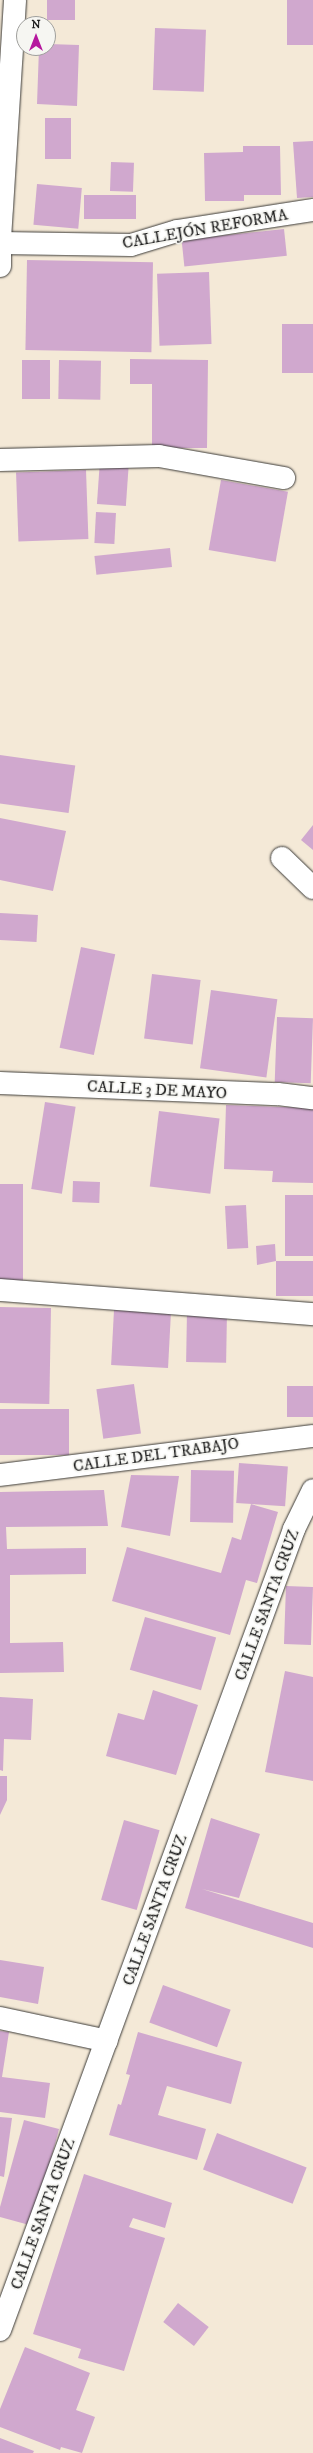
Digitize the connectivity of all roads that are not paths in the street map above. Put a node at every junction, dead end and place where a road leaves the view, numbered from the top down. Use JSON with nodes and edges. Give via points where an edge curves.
{"nodes":[{"id":1,"x":15,"y":0,"type":"edge"},
{"id":2,"x":313,"y":210,"type":"edge"},
{"id":3,"x":0,"y":239,"type":"edge"},
{"id":4,"x":0,"y":242,"type":"edge"},
{"id":5,"x":0,"y":248,"type":"edge"},
{"id":6,"x":0,"y":266,"type":"edge"},
{"id":7,"x":0,"y":460,"type":"edge"},
{"id":8,"x":284,"y":478,"type":"dead end"},
{"id":9,"x":282,"y":858,"type":"dead end"},
{"id":10,"x":313,"y":888,"type":"edge"},
{"id":11,"x":0,"y":1083,"type":"edge"},
{"id":12,"x":313,"y":1098,"type":"edge"},
{"id":13,"x":0,"y":1290,"type":"edge"},
{"id":14,"x":313,"y":1314,"type":"edge"},
{"id":15,"x":313,"y":1436,"type":"edge"},
{"id":16,"x":0,"y":1475,"type":"edge"},
{"id":17,"x":313,"y":1490,"type":"edge"},
{"id":18,"x":0,"y":2018,"type":"edge"},
{"id":19,"x":107,"y":2041,"type":"junction"},
{"id":20,"x":0,"y":2330,"type":"edge"}],
"edges":[{"from":1,"to":3,"type":"street"},
{"from":2,"to":4,"type":"street","name":"CALLEJÓN REFORMA","via":[[177,231],[131,245]]},
{"from":5,"to":6,"type":"street"},
{"from":7,"to":8,"type":"street","via":[[159,456]]},
{"from":9,"to":10,"type":"street"},
{"from":11,"to":12,"type":"street","name":"CALLE 3 DE MAYO","via":[[278,1094]]},
{"from":13,"to":14,"type":"street"},
{"from":15,"to":16,"type":"street","name":"CALLE DEL TRABAJO"},
{"from":17,"to":19,"type":"street","name":"CALLE SANTA CRUZ","via":[[294,1529]]},
{"from":18,"to":19,"type":"street"},
{"from":19,"to":20,"type":"street","name":"CALLE SANTA CRUZ"}]}
